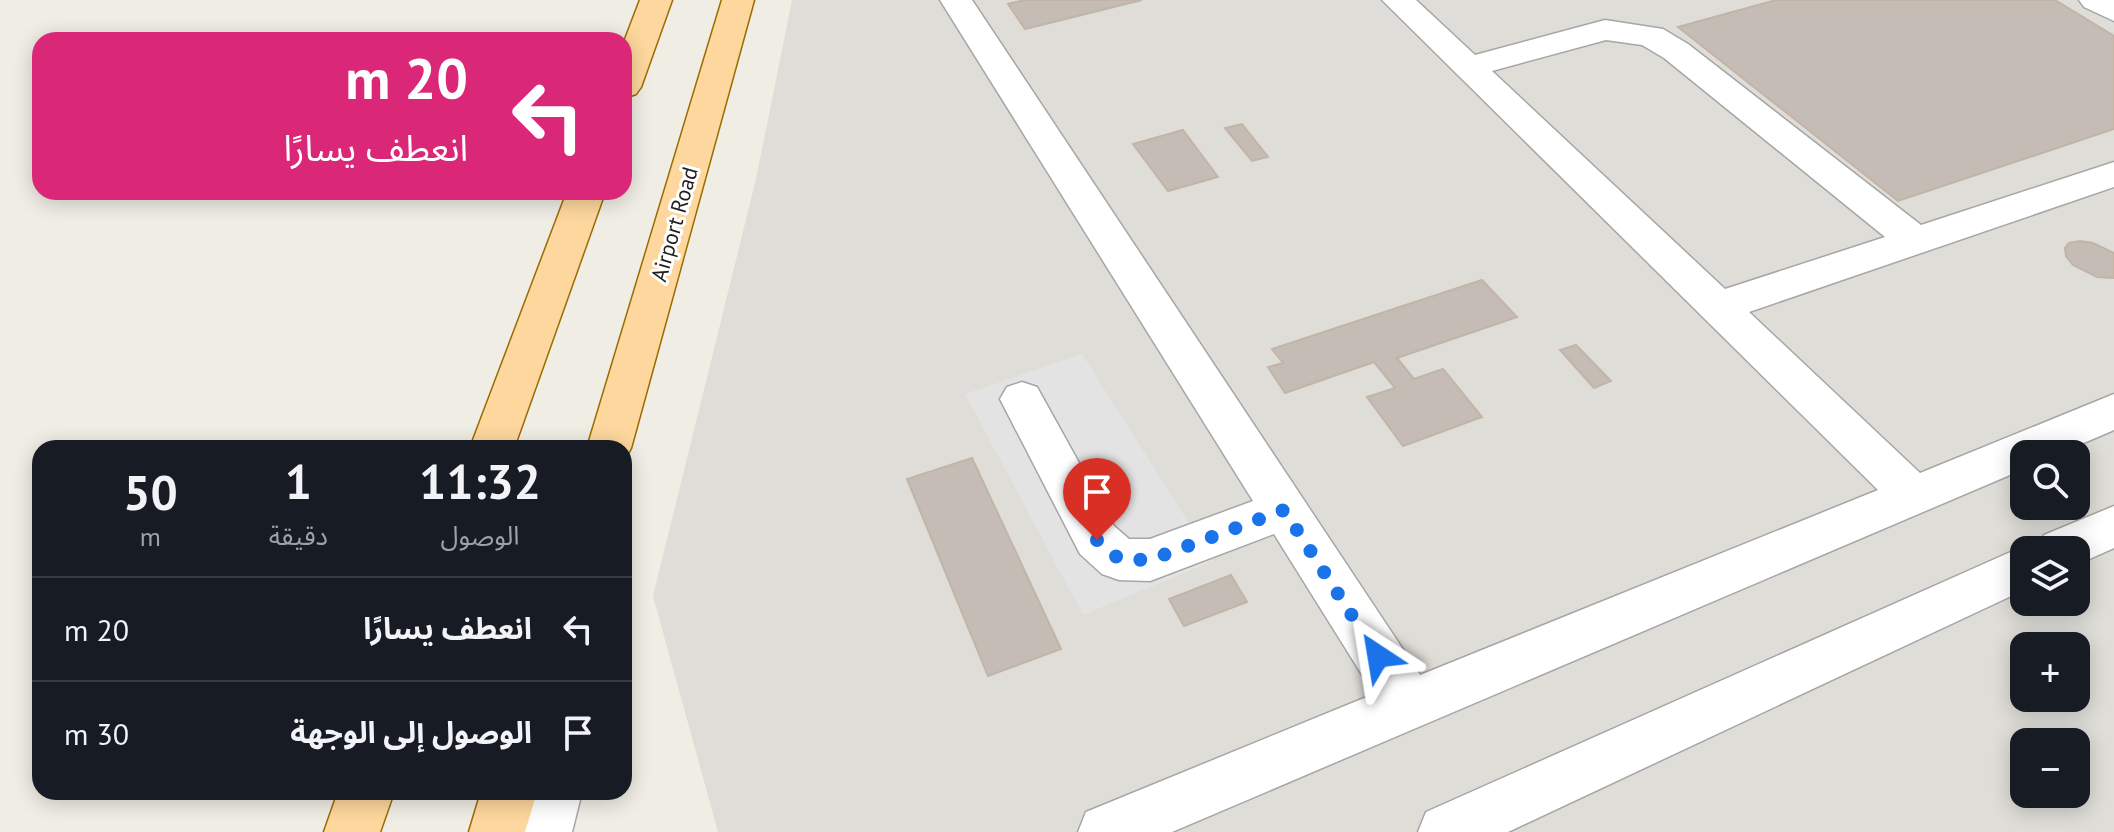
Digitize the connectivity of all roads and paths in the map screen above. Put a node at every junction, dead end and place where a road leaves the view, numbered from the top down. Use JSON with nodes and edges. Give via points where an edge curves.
{"nodes":[{"id":1,"x":656,"y":0,"type":"edge"},
{"id":2,"x":738,"y":0,"type":"edge"},
{"id":3,"x":956,"y":0,"type":"edge"},
{"id":4,"x":1398,"y":0,"type":"edge"},
{"id":5,"x":2095,"y":0,"type":"edge"},
{"id":6,"x":2114,"y":11,"type":"edge"},
{"id":7,"x":632,"y":65,"type":"edge"},
{"id":8,"x":1468,"y":67,"type":"junction"},
{"id":9,"x":2114,"y":174,"type":"edge"},
{"id":10,"x":583,"y":200,"type":"edge"},
{"id":11,"x":1917,"y":242,"type":"junction"},
{"id":12,"x":1717,"y":307,"type":"junction"},
{"id":13,"x":1022,"y":399,"type":"dead end"},
{"id":14,"x":2114,"y":411,"type":"edge"},
{"id":15,"x":495,"y":440,"type":"edge"},
{"id":16,"x":611,"y":440,"type":"edge"},
{"id":17,"x":1914,"y":496,"type":"junction"},
{"id":18,"x":1284,"y":510,"type":"junction"},
{"id":19,"x":2114,"y":526,"type":"edge"},
{"id":20,"x":2090,"y":537,"type":"edge"},
{"id":21,"x":2010,"y":573,"type":"edge"},
{"id":22,"x":1410,"y":705,"type":"junction"},
{"id":23,"x":363,"y":800,"type":"edge"},
{"id":24,"x":507,"y":800,"type":"edge"},
{"id":25,"x":552,"y":800,"type":"edge"},
{"id":26,"x":352,"y":832,"type":"edge"},
{"id":27,"x":497,"y":832,"type":"edge"},
{"id":28,"x":544,"y":832,"type":"edge"},
{"id":29,"x":1106,"y":832,"type":"edge"},
{"id":30,"x":1446,"y":832,"type":"edge"}],
"edges":[{"from":1,"to":7,"type":"main road"},
{"from":2,"to":16,"type":"main road","name":"Airport Road"},
{"from":3,"to":18,"type":"lane"},
{"from":4,"to":8,"type":"lane"},
{"from":5,"to":6,"type":"lane"},
{"from":8,"to":11,"type":"lane","via":[[1605,30],[1651,36]]},
{"from":8,"to":12,"type":"lane"},
{"from":9,"to":11,"type":"lane"},
{"from":10,"to":15,"type":"main road"},
{"from":11,"to":12,"type":"lane"},
{"from":12,"to":17,"type":"lane"},
{"from":13,"to":18,"type":"lane","via":[[1097,540],[1119,559],[1150,560]]},
{"from":14,"to":17,"type":"lane"},
{"from":17,"to":22,"type":"lane"},
{"from":18,"to":22,"type":"lane"},
{"from":19,"to":20,"type":"lane"},
{"from":21,"to":30,"type":"lane"},
{"from":22,"to":29,"type":"lane"},
{"from":23,"to":26,"type":"main road"},
{"from":24,"to":27,"type":"main road"},
{"from":25,"to":28,"type":"lane"}]}
